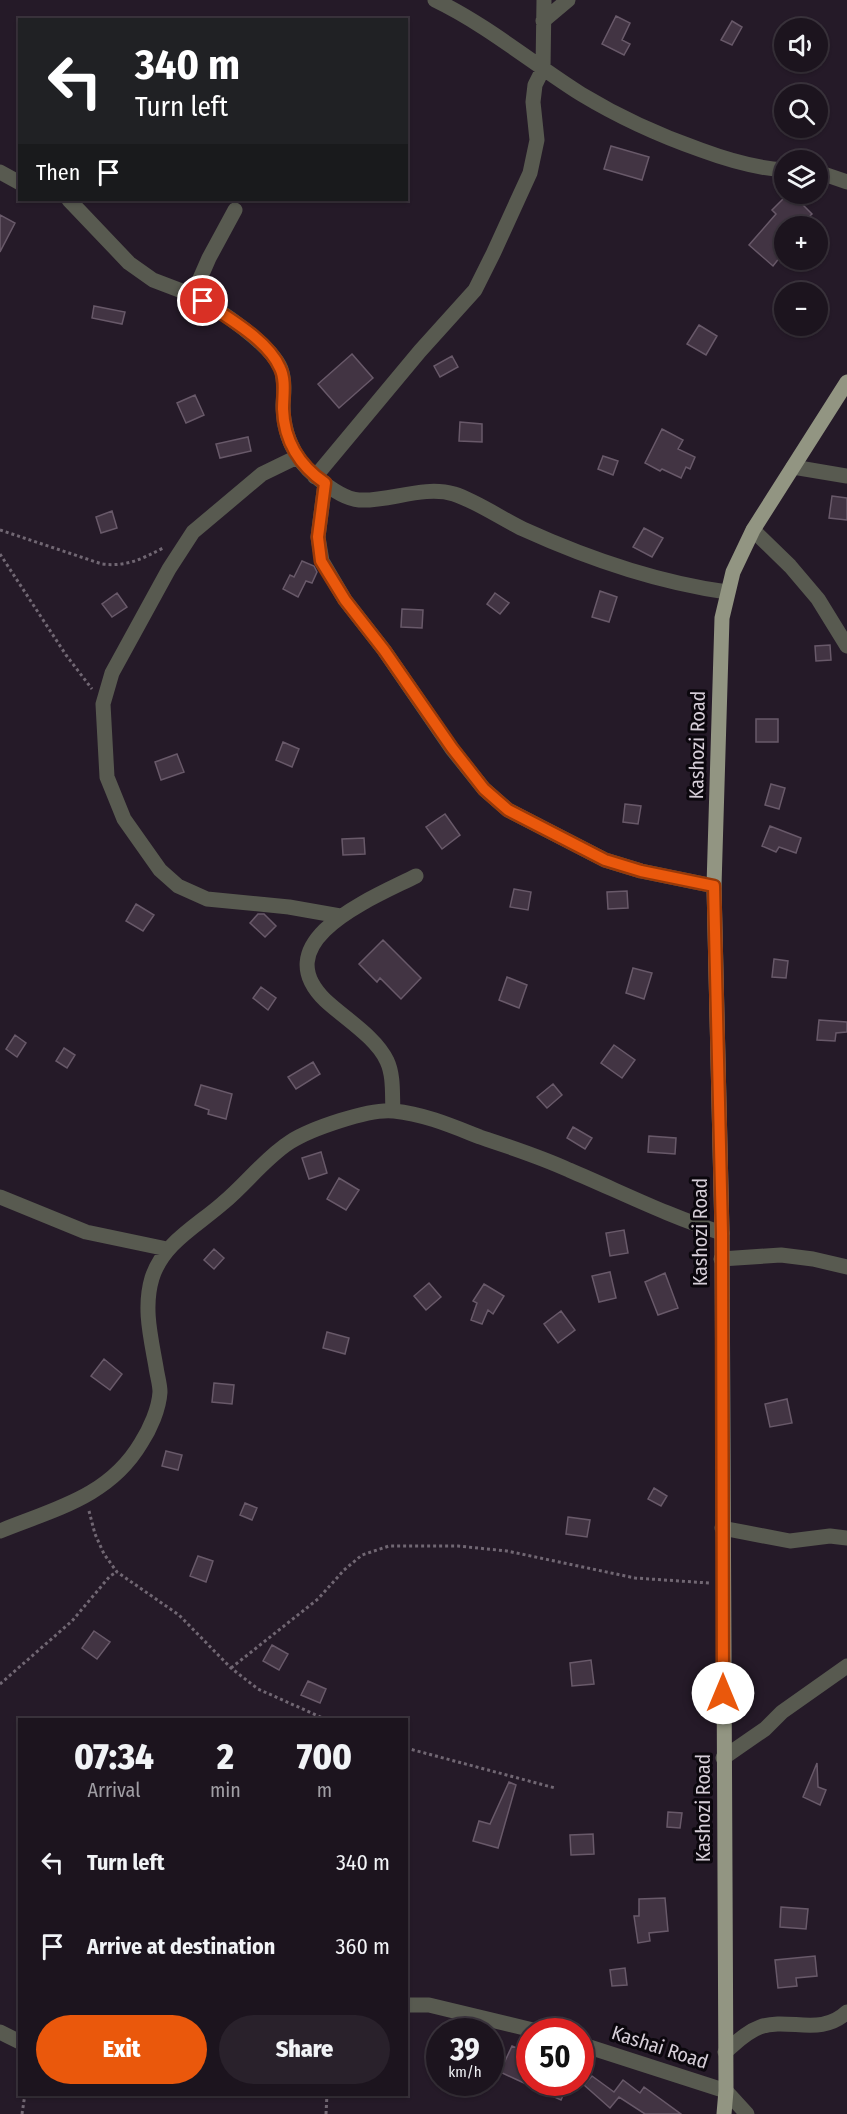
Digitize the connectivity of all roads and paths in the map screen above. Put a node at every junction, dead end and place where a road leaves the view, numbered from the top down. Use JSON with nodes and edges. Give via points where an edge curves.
{"nodes":[{"id":1,"x":435,"y":0,"type":"edge"},
{"id":2,"x":544,"y":0,"type":"edge"},
{"id":3,"x":568,"y":0,"type":"edge"},
{"id":4,"x":543,"y":21,"type":"junction"},
{"id":5,"x":543,"y":69,"type":"junction"},
{"id":6,"x":774,"y":169,"type":"edge"},
{"id":7,"x":0,"y":172,"type":"edge"},
{"id":8,"x":828,"y":175,"type":"edge"},
{"id":9,"x":18,"y":182,"type":"edge"},
{"id":10,"x":847,"y":182,"type":"edge"},
{"id":11,"x":70,"y":201,"type":"edge"},
{"id":12,"x":235,"y":210,"type":"dead end"},
{"id":13,"x":195,"y":296,"type":"junction"},
{"id":14,"x":847,"y":382,"type":"edge"},
{"id":15,"x":297,"y":457,"type":"junction"},
{"id":16,"x":793,"y":467,"type":"junction"},
{"id":17,"x":847,"y":476,"type":"edge"},
{"id":18,"x":320,"y":480,"type":"junction"},
{"id":19,"x":0,"y":530,"type":"edge"},
{"id":20,"x":753,"y":530,"type":"junction"},
{"id":21,"x":168,"y":546,"type":"dead end"},
{"id":22,"x":0,"y":554,"type":"edge"},
{"id":23,"x":727,"y":592,"type":"junction"},
{"id":24,"x":847,"y":646,"type":"edge"},
{"id":25,"x":103,"y":704,"type":"junction"},
{"id":26,"x":416,"y":876,"type":"dead end"},
{"id":27,"x":714,"y":886,"type":"junction"},
{"id":28,"x":340,"y":916,"type":"junction"},
{"id":29,"x":393,"y":1111,"type":"junction"},
{"id":30,"x":0,"y":1197,"type":"edge"},
{"id":31,"x":722,"y":1233,"type":"junction"},
{"id":32,"x":167,"y":1249,"type":"junction"},
{"id":33,"x":721,"y":1259,"type":"junction"},
{"id":34,"x":847,"y":1267,"type":"edge"},
{"id":35,"x":85,"y":1498,"type":"junction"},
{"id":36,"x":722,"y":1528,"type":"junction"},
{"id":37,"x":0,"y":1531,"type":"edge"},
{"id":38,"x":847,"y":1538,"type":"edge"},
{"id":39,"x":117,"y":1572,"type":"junction"},
{"id":40,"x":723,"y":1584,"type":"junction"},
{"id":41,"x":847,"y":1666,"type":"edge"},
{"id":42,"x":231,"y":1668,"type":"junction"},
{"id":43,"x":0,"y":1684,"type":"edge"},
{"id":44,"x":323,"y":1718,"type":"edge"},
{"id":45,"x":408,"y":1749,"type":"edge"},
{"id":46,"x":723,"y":1758,"type":"junction"},
{"id":47,"x":555,"y":1788,"type":"dead end"},
{"id":48,"x":408,"y":2005,"type":"edge"},
{"id":49,"x":847,"y":2012,"type":"edge"},
{"id":50,"x":516,"y":2026,"type":"edge"},
{"id":51,"x":0,"y":2032,"type":"edge"},
{"id":52,"x":18,"y":2041,"type":"edge"},
{"id":53,"x":594,"y":2048,"type":"edge"},
{"id":54,"x":725,"y":2052,"type":"junction"},
{"id":55,"x":726,"y":2091,"type":"junction"},
{"id":56,"x":25,"y":2096,"type":"edge"},
{"id":57,"x":327,"y":2096,"type":"edge"},
{"id":58,"x":22,"y":2114,"type":"edge"},
{"id":59,"x":326,"y":2114,"type":"edge"},
{"id":60,"x":724,"y":2114,"type":"edge"},
{"id":61,"x":747,"y":2114,"type":"edge"}],
"edges":[{"from":1,"to":5,"type":"street"},
{"from":2,"to":4,"type":"street"},
{"from":3,"to":4,"type":"street"},
{"from":4,"to":5,"type":"street"},
{"from":5,"to":6,"type":"street","via":[[642,127],[674,141],[739,163]]},
{"from":5,"to":18,"type":"street","via":[[534,93],[537,140],[530,173],[475,290],[420,351]]},
{"from":7,"to":9,"type":"street"},
{"from":8,"to":10,"type":"street"},
{"from":11,"to":13,"type":"street","via":[[129,263],[153,280]]},
{"from":12,"to":13,"type":"street","via":[[209,258]]},
{"from":13,"to":15,"type":"street","via":[[261,343],[274,358],[283,378],[286,435]]},
{"from":14,"to":16,"type":"main road","name":"Kashozi Road"},
{"from":15,"to":18,"type":"street"},
{"from":15,"to":25,"type":"street","via":[[262,474],[194,532],[122,653]]},
{"from":16,"to":17,"type":"street"},
{"from":16,"to":20,"type":"main road","name":"Kashozi Road"},
{"from":18,"to":23,"type":"street","via":[[346,497],[359,500],[435,491],[455,495],[604,563]]},
{"from":18,"to":27,"type":"street","via":[[321,561],[345,600],[484,789],[508,810],[605,860]]},
{"from":19,"to":21,"type":"path","via":[[77,557],[119,566],[137,562]]},
{"from":20,"to":23,"type":"main road","name":"Kashozi Road"},
{"from":20,"to":24,"type":"street","via":[[818,599]]},
{"from":22,"to":25,"type":"path"},
{"from":23,"to":27,"type":"main road","name":"Kashozi Road","via":[[721,636]]},
{"from":25,"to":28,"type":"street","via":[[107,777],[124,819],[160,870],[178,886],[207,899]]},
{"from":26,"to":28,"type":"street"},
{"from":27,"to":31,"type":"main road","name":"Kashozi Road"},
{"from":28,"to":29,"type":"street","via":[[312,946],[307,960],[309,971],[324,999],[387,1060]]},
{"from":29,"to":31,"type":"street","via":[[427,1117],[546,1161],[680,1220]]},
{"from":29,"to":32,"type":"street","via":[[363,1114],[290,1142]]},
{"from":30,"to":32,"type":"street","via":[[86,1232]]},
{"from":31,"to":33,"type":"main road","name":"Kashozi Road"},
{"from":32,"to":35,"type":"street","via":[[153,1276],[148,1297],[160,1390],[158,1404],[131,1458]]},
{"from":33,"to":34,"type":"street","via":[[781,1255]]},
{"from":33,"to":36,"type":"main road","name":"Kashozi Road"},
{"from":35,"to":37,"type":"street"},
{"from":35,"to":39,"type":"path","via":[[95,1534]]},
{"from":36,"to":38,"type":"street","via":[[790,1541]]},
{"from":36,"to":40,"type":"main road","name":"Kashozi Road"},
{"from":39,"to":42,"type":"path","via":[[178,1615]]},
{"from":39,"to":43,"type":"path","via":[[72,1621]]},
{"from":40,"to":42,"type":"path","via":[[635,1578],[497,1550],[389,1546],[362,1555],[318,1599]]},
{"from":40,"to":46,"type":"main road","name":"Kashozi Road"},
{"from":41,"to":46,"type":"street"},
{"from":42,"to":44,"type":"path","via":[[258,1689]]},
{"from":45,"to":47,"type":"path"},
{"from":46,"to":54,"type":"main road","name":"Kashozi Road"},
{"from":48,"to":50,"type":"street","via":[[429,2006]]},
{"from":49,"to":54,"type":"street","via":[[837,2021],[823,2025],[762,2026]]},
{"from":51,"to":52,"type":"street"},
{"from":53,"to":55,"type":"street","name":"Kashai Road"},
{"from":54,"to":55,"type":"main road","name":"Kashozi Road"},
{"from":55,"to":60,"type":"main road","name":"Kashozi Road"},
{"from":55,"to":61,"type":"street"},
{"from":56,"to":58,"type":"path"},
{"from":57,"to":59,"type":"path"}]}
